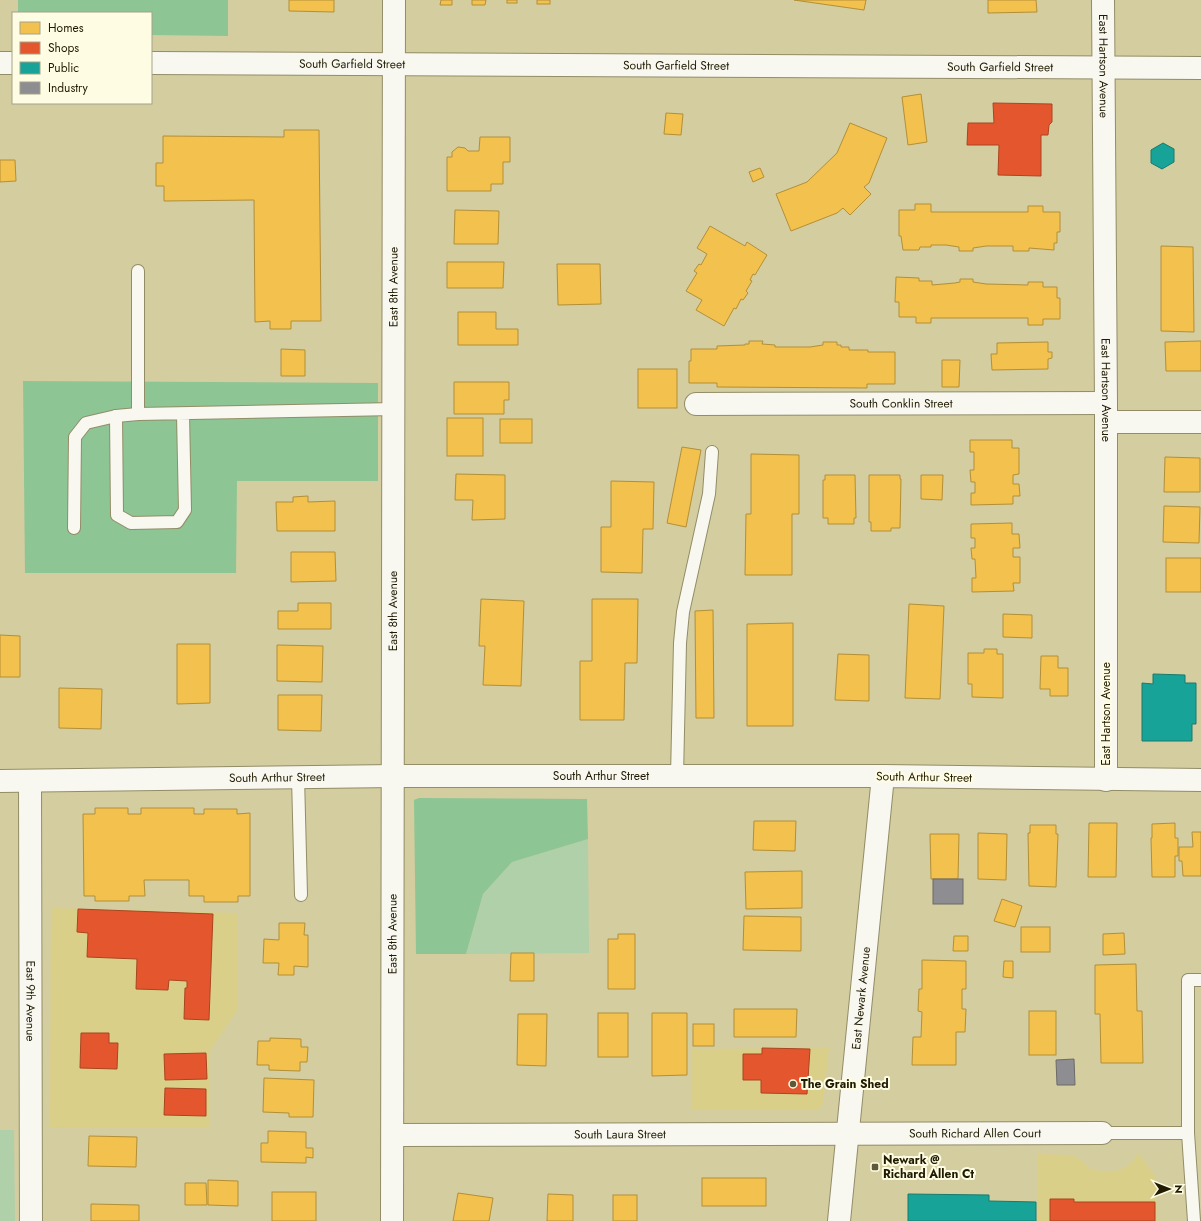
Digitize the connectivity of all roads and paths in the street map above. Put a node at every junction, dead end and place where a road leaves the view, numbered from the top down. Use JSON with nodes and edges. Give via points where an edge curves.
{"nodes":[{"id":1,"x":394,"y":0,"type":"edge"},
{"id":2,"x":1103,"y":0,"type":"edge"},
{"id":3,"x":152,"y":62,"type":"edge"},
{"id":4,"x":394,"y":62,"type":"junction"},
{"id":5,"x":0,"y":63,"type":"edge"},
{"id":6,"x":12,"y":63,"type":"edge"},
{"id":7,"x":1104,"y":68,"type":"junction"},
{"id":8,"x":1201,"y":68,"type":"edge"},
{"id":9,"x":138,"y":271,"type":"dead end"},
{"id":10,"x":696,"y":404,"type":"dead end"},
{"id":11,"x":395,"y":409,"type":"junction"},
{"id":12,"x":1106,"y":412,"type":"junction"},
{"id":13,"x":138,"y":414,"type":"junction"},
{"id":14,"x":183,"y":414,"type":"junction"},
{"id":15,"x":116,"y":416,"type":"junction"},
{"id":16,"x":1201,"y":422,"type":"edge"},
{"id":17,"x":712,"y":452,"type":"dead end"},
{"id":18,"x":74,"y":528,"type":"dead end"},
{"id":19,"x":394,"y":776,"type":"junction"},
{"id":20,"x":677,"y":776,"type":"junction"},
{"id":21,"x":883,"y":776,"type":"junction"},
{"id":22,"x":298,"y":778,"type":"junction"},
{"id":23,"x":1106,"y":780,"type":"junction"},
{"id":24,"x":1201,"y":780,"type":"edge"},
{"id":25,"x":0,"y":781,"type":"edge"},
{"id":26,"x":30,"y":781,"type":"junction"},
{"id":27,"x":301,"y":895,"type":"dead end"},
{"id":28,"x":1201,"y":980,"type":"edge"},
{"id":29,"x":1102,"y":1133,"type":"joint"},
{"id":30,"x":1188,"y":1133,"type":"junction"},
{"id":31,"x":847,"y":1134,"type":"junction"},
{"id":32,"x":394,"y":1135,"type":"junction"},
{"id":33,"x":31,"y":1221,"type":"edge"},
{"id":34,"x":392,"y":1221,"type":"edge"},
{"id":35,"x":839,"y":1221,"type":"edge"},
{"id":36,"x":1194,"y":1221,"type":"edge"}],
"edges":[{"from":1,"to":4,"type":"street","name":"East 8th Avenue"},
{"from":2,"to":7,"type":"street","name":"East Hartson Avenue"},
{"from":3,"to":4,"type":"street","name":"South Garfield Street"},
{"from":4,"to":7,"type":"street","name":"South Garfield Street"},
{"from":4,"to":11,"type":"street","name":"East 8th Avenue"},
{"from":5,"to":6,"type":"street"},
{"from":7,"to":8,"type":"street","name":"South Garfield Street"},
{"from":7,"to":12,"type":"street","name":"East Hartson Avenue"},
{"from":9,"to":13,"type":"lane"},
{"from":10,"to":12,"type":"street","name":"South Conklin Street"},
{"from":11,"to":14,"type":"lane"},
{"from":11,"to":19,"type":"street","name":"East 8th Avenue"},
{"from":12,"to":16,"type":"street","name":"South Conklin Street"},
{"from":12,"to":23,"type":"street","name":"East Hartson Avenue"},
{"from":13,"to":14,"type":"lane"},
{"from":13,"to":15,"type":"lane"},
{"from":14,"to":15,"type":"lane","via":[[185,510],[177,522],[131,523],[117,515]]},
{"from":15,"to":18,"type":"lane","via":[[86,423],[76,437]]},
{"from":17,"to":20,"type":"lane","via":[[709,494],[683,612]]},
{"from":19,"to":20,"type":"street","name":"South Arthur Street"},
{"from":19,"to":22,"type":"street","name":"South Arthur Street"},
{"from":19,"to":32,"type":"street","name":"East 8th Avenue"},
{"from":20,"to":21,"type":"street","name":"South Arthur Street"},
{"from":21,"to":23,"type":"street","name":"South Arthur Street"},
{"from":21,"to":31,"type":"street","name":"East Newark Avenue"},
{"from":22,"to":26,"type":"street","name":"South Arthur Street"},
{"from":22,"to":27,"type":"lane"},
{"from":23,"to":24,"type":"street","name":"South Arthur Street"},
{"from":25,"to":26,"type":"street","name":"South Arthur Street"},
{"from":26,"to":33,"type":"street","name":"East 9th Avenue"},
{"from":28,"to":30,"type":"lane","via":[[1188,980]]},
{"from":29,"to":30,"type":"lane"},
{"from":29,"to":31,"type":"street","name":"South Richard Allen Court"},
{"from":30,"to":36,"type":"lane"},
{"from":31,"to":32,"type":"street","name":"South Laura Street"},
{"from":31,"to":35,"type":"street","name":"East Newark Avenue"},
{"from":32,"to":34,"type":"street","name":"East 8th Avenue"}]}
